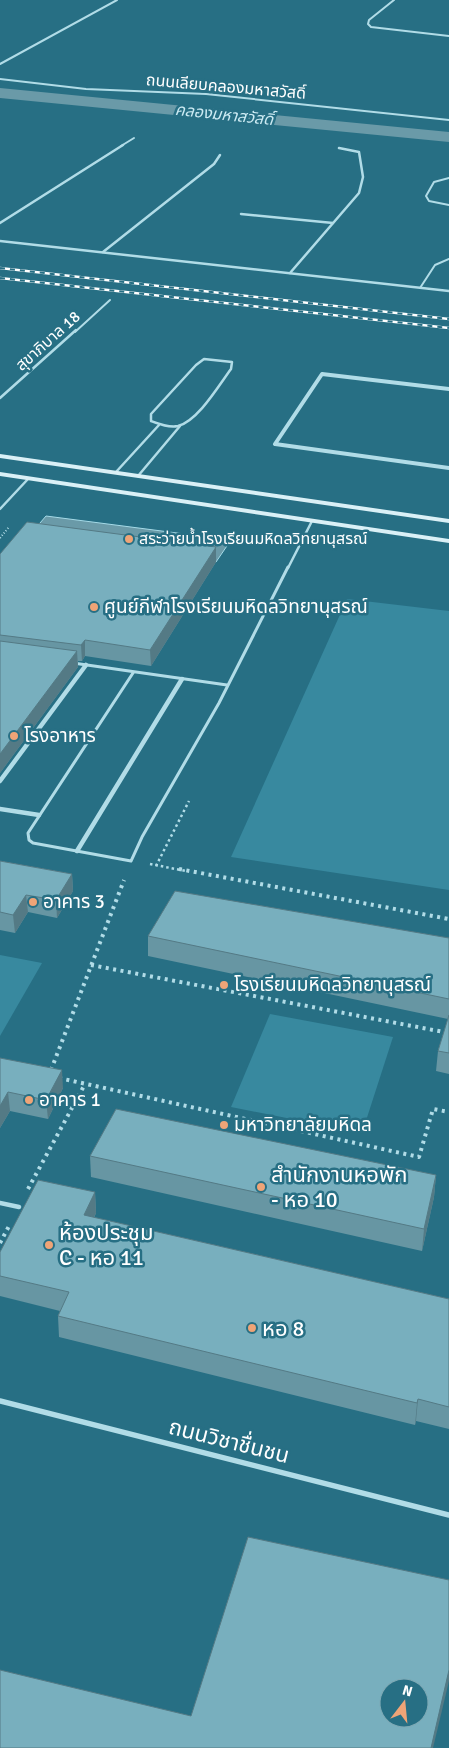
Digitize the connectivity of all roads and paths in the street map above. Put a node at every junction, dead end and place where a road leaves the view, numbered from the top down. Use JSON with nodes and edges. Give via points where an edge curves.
{"nodes":[{"id":1,"x":117,"y":0,"type":"edge"},
{"id":2,"x":394,"y":0,"type":"edge"},
{"id":3,"x":449,"y":36,"type":"edge"},
{"id":4,"x":0,"y":64,"type":"edge"},
{"id":5,"x":0,"y":79,"type":"edge"},
{"id":6,"x":449,"y":120,"type":"edge"},
{"id":7,"x":134,"y":138,"type":"dead end"},
{"id":8,"x":339,"y":148,"type":"dead end"},
{"id":9,"x":220,"y":155,"type":"dead end"},
{"id":10,"x":449,"y":178,"type":"edge"},
{"id":11,"x":449,"y":205,"type":"edge"},
{"id":12,"x":241,"y":214,"type":"dead end"},
{"id":13,"x":0,"y":223,"type":"edge"},
{"id":14,"x":333,"y":223,"type":"junction"},
{"id":15,"x":0,"y":241,"type":"edge"},
{"id":16,"x":103,"y":252,"type":"junction"},
{"id":17,"x":449,"y":259,"type":"edge"},
{"id":18,"x":290,"y":273,"type":"junction"},
{"id":19,"x":420,"y":288,"type":"junction"},
{"id":20,"x":449,"y":291,"type":"edge"},
{"id":21,"x":110,"y":300,"type":"dead end"},
{"id":22,"x":449,"y":389,"type":"edge"},
{"id":23,"x":0,"y":398,"type":"edge"},
{"id":24,"x":159,"y":425,"type":"junction"},
{"id":25,"x":180,"y":426,"type":"junction"},
{"id":26,"x":0,"y":456,"type":"edge"},
{"id":27,"x":449,"y":468,"type":"edge"},
{"id":28,"x":116,"y":472,"type":"junction"},
{"id":29,"x":0,"y":474,"type":"edge"},
{"id":30,"x":138,"y":476,"type":"junction"},
{"id":31,"x":28,"y":478,"type":"junction"},
{"id":32,"x":0,"y":509,"type":"edge"},
{"id":33,"x":449,"y":520,"type":"edge"},
{"id":34,"x":312,"y":522,"type":"junction"},
{"id":35,"x":449,"y":542,"type":"edge"},
{"id":36,"x":67,"y":662,"type":"edge"},
{"id":37,"x":86,"y":665,"type":"junction"},
{"id":38,"x":134,"y":673,"type":"junction"},
{"id":39,"x":182,"y":679,"type":"junction"},
{"id":40,"x":227,"y":685,"type":"junction"},
{"id":41,"x":0,"y":781,"type":"edge"},
{"id":42,"x":0,"y":809,"type":"edge"},
{"id":43,"x":39,"y":815,"type":"junction"},
{"id":44,"x":76,"y":851,"type":"junction"},
{"id":45,"x":131,"y":861,"type":"junction"},
{"id":46,"x":449,"y":919,"type":"edge"},
{"id":47,"x":91,"y":965,"type":"junction"},
{"id":48,"x":449,"y":1032,"type":"edge"},
{"id":49,"x":49,"y":1076,"type":"edge"},
{"id":50,"x":58,"y":1078,"type":"edge"},
{"id":51,"x":85,"y":1084,"type":"junction"},
{"id":52,"x":449,"y":1112,"type":"edge"},
{"id":53,"x":0,"y":1203,"type":"edge"},
{"id":54,"x":19,"y":1207,"type":"junction"},
{"id":55,"x":0,"y":1243,"type":"edge"},
{"id":56,"x":0,"y":1401,"type":"edge"},
{"id":57,"x":449,"y":1515,"type":"edge"}],
"edges":[{"from":1,"to":4,"type":"street"},
{"from":2,"to":3,"type":"street","via":[[369,20],[371,27]]},
{"from":5,"to":6,"type":"street","name":"ถนนเลียบคลองมหาสวัสดิ์","via":[[86,88],[206,94]]},
{"from":7,"to":13,"type":"street"},
{"from":8,"to":14,"type":"street","via":[[359,152],[364,180],[359,193]]},
{"from":9,"to":16,"type":"street","via":[[214,164]]},
{"from":10,"to":11,"type":"lane","via":[[434,182],[426,196],[429,201]]},
{"from":12,"to":14,"type":"street"},
{"from":14,"to":18,"type":"street"},
{"from":15,"to":16,"type":"street"},
{"from":16,"to":18,"type":"street"},
{"from":17,"to":19,"type":"lane","via":[[436,263]]},
{"from":18,"to":19,"type":"street"},
{"from":19,"to":20,"type":"street"},
{"from":21,"to":23,"type":"lane","name":"สุขาภิบาล 18"},
{"from":22,"to":27,"type":"street","via":[[322,374],[275,444]]},
{"from":24,"to":25,"type":"lane"},
{"from":24,"to":25,"type":"lane","via":[[151,421],[151,414],[196,365],[204,360],[232,362],[231,369],[190,420]]},
{"from":24,"to":28,"type":"lane"},
{"from":25,"to":30,"type":"lane"},
{"from":26,"to":28,"type":"main road"},
{"from":28,"to":30,"type":"main road"},
{"from":29,"to":31,"type":"main road"},
{"from":30,"to":33,"type":"main road"},
{"from":31,"to":32,"type":"lane"},
{"from":31,"to":34,"type":"main road"},
{"from":34,"to":35,"type":"main road"},
{"from":34,"to":40,"type":"lane"},
{"from":36,"to":37,"type":"lane"},
{"from":37,"to":38,"type":"lane"},
{"from":37,"to":41,"type":"street"},
{"from":38,"to":39,"type":"lane"},
{"from":38,"to":43,"type":"lane"},
{"from":39,"to":40,"type":"lane"},
{"from":39,"to":44,"type":"street"},
{"from":40,"to":45,"type":"lane"},
{"from":42,"to":43,"type":"street"},
{"from":43,"to":44,"type":"lane","via":[[28,833],[33,844]]},
{"from":44,"to":45,"type":"lane"},
{"from":45,"to":46,"type":"path"},
{"from":45,"to":47,"type":"path"},
{"from":47,"to":48,"type":"path"},
{"from":47,"to":49,"type":"path"},
{"from":50,"to":51,"type":"path"},
{"from":51,"to":52,"type":"path","via":[[419,1157],[433,1109]]},
{"from":51,"to":54,"type":"path"},
{"from":53,"to":54,"type":"lane"},
{"from":54,"to":55,"type":"path"},
{"from":56,"to":57,"type":"lane","name":"ถนนวิชาชื่นชน"}]}
